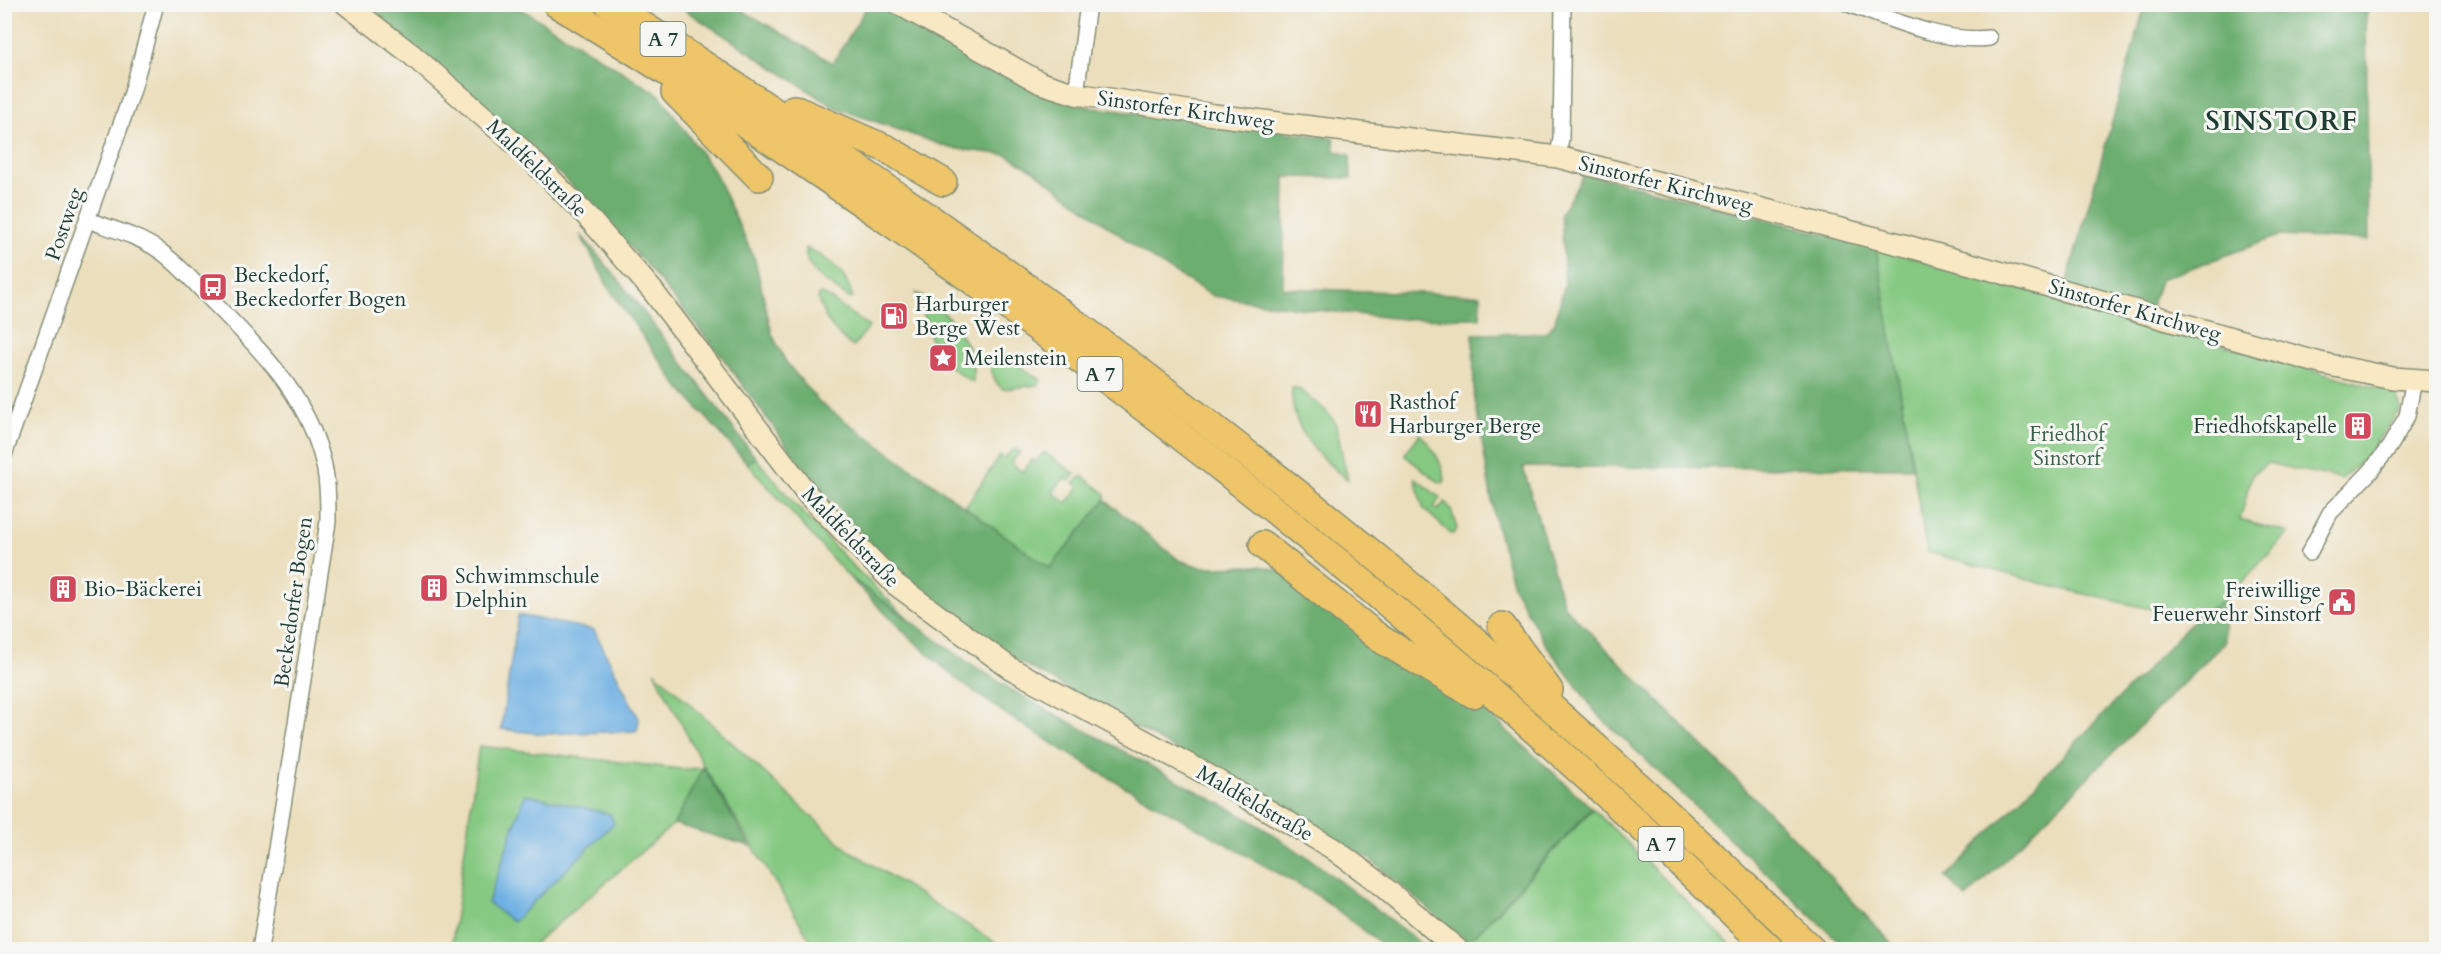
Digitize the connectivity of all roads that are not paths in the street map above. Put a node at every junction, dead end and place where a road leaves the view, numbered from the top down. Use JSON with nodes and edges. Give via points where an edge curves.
{"nodes":[{"id":1,"x":156,"y":4,"type":"edge"},
{"id":2,"x":345,"y":4,"type":"edge"},
{"id":3,"x":557,"y":4,"type":"edge"},
{"id":4,"x":609,"y":4,"type":"edge"},
{"id":5,"x":899,"y":4,"type":"edge"},
{"id":6,"x":1089,"y":4,"type":"edge"},
{"id":7,"x":1563,"y":4,"type":"edge"},
{"id":8,"x":1848,"y":4,"type":"edge"},
{"id":9,"x":1989,"y":38,"type":"dead end"},
{"id":10,"x":623,"y":45,"type":"junction"},
{"id":11,"x":717,"y":73,"type":"junction"},
{"id":12,"x":1076,"y":94,"type":"junction"},
{"id":13,"x":1558,"y":157,"type":"junction"},
{"id":14,"x":759,"y":177,"type":"dead end"},
{"id":15,"x":943,"y":182,"type":"dead end"},
{"id":16,"x":88,"y":220,"type":"junction"},
{"id":17,"x":2414,"y":380,"type":"junction"},
{"id":18,"x":2436,"y":381,"type":"edge"},
{"id":19,"x":4,"y":455,"type":"edge"},
{"id":20,"x":1263,"y":545,"type":"dead end"},
{"id":21,"x":2309,"y":553,"type":"dead end"},
{"id":22,"x":1502,"y":626,"type":"dead end"},
{"id":23,"x":1548,"y":741,"type":"junction"},
{"id":24,"x":1596,"y":747,"type":"junction"},
{"id":25,"x":260,"y":950,"type":"edge"},
{"id":26,"x":1458,"y":950,"type":"edge"},
{"id":27,"x":1771,"y":950,"type":"edge"},
{"id":28,"x":1812,"y":950,"type":"edge"}],
"edges":[{"from":1,"to":16,"type":"street","name":"Postweg","via":[[132,93]]},
{"from":2,"to":26,"type":"street","name":"Maldfeldstraße","via":[[411,54],[520,148],[586,215],[652,290],[809,496],[895,584],[1010,668],[1208,775],[1332,848]]},
{"from":3,"to":10,"type":"highway","number":"A 7"},
{"from":4,"to":11,"type":"highway","number":"A 7"},
{"from":5,"to":12,"type":"street","name":"Sinstorfer Kirchweg","via":[[1041,82]]},
{"from":6,"to":12,"type":"street"},
{"from":7,"to":13,"type":"street"},
{"from":8,"to":9,"type":"street","via":[[1953,38]]},
{"from":10,"to":14,"type":"highway"},
{"from":10,"to":23,"type":"highway","number":"A 7","via":[[839,187],[1144,407],[1286,519]]},
{"from":11,"to":15,"type":"highway","via":[[887,149]]},
{"from":11,"to":24,"type":"highway","number":"A 7","via":[[997,264],[1169,392],[1320,512]]},
{"from":12,"to":13,"type":"street","name":"Sinstorfer Kirchweg"},
{"from":13,"to":17,"type":"street","name":"Sinstorfer Kirchweg","via":[[1907,246],[2320,363]]},
{"from":16,"to":19,"type":"street","name":"Postweg"},
{"from":16,"to":25,"type":"street","name":"Beckedorfer Bogen","via":[[161,251],[244,333],[280,372],[322,454],[328,522]]},
{"from":17,"to":18,"type":"street","name":"Sinstorfer Kirchweg"},
{"from":17,"to":21,"type":"street","via":[[2407,416],[2390,446],[2330,513]]},
{"from":20,"to":23,"type":"highway","via":[[1379,638]]},
{"from":22,"to":24,"type":"highway"},
{"from":23,"to":27,"type":"highway","number":"A 7"},
{"from":24,"to":28,"type":"highway","number":"A 7"}]}
